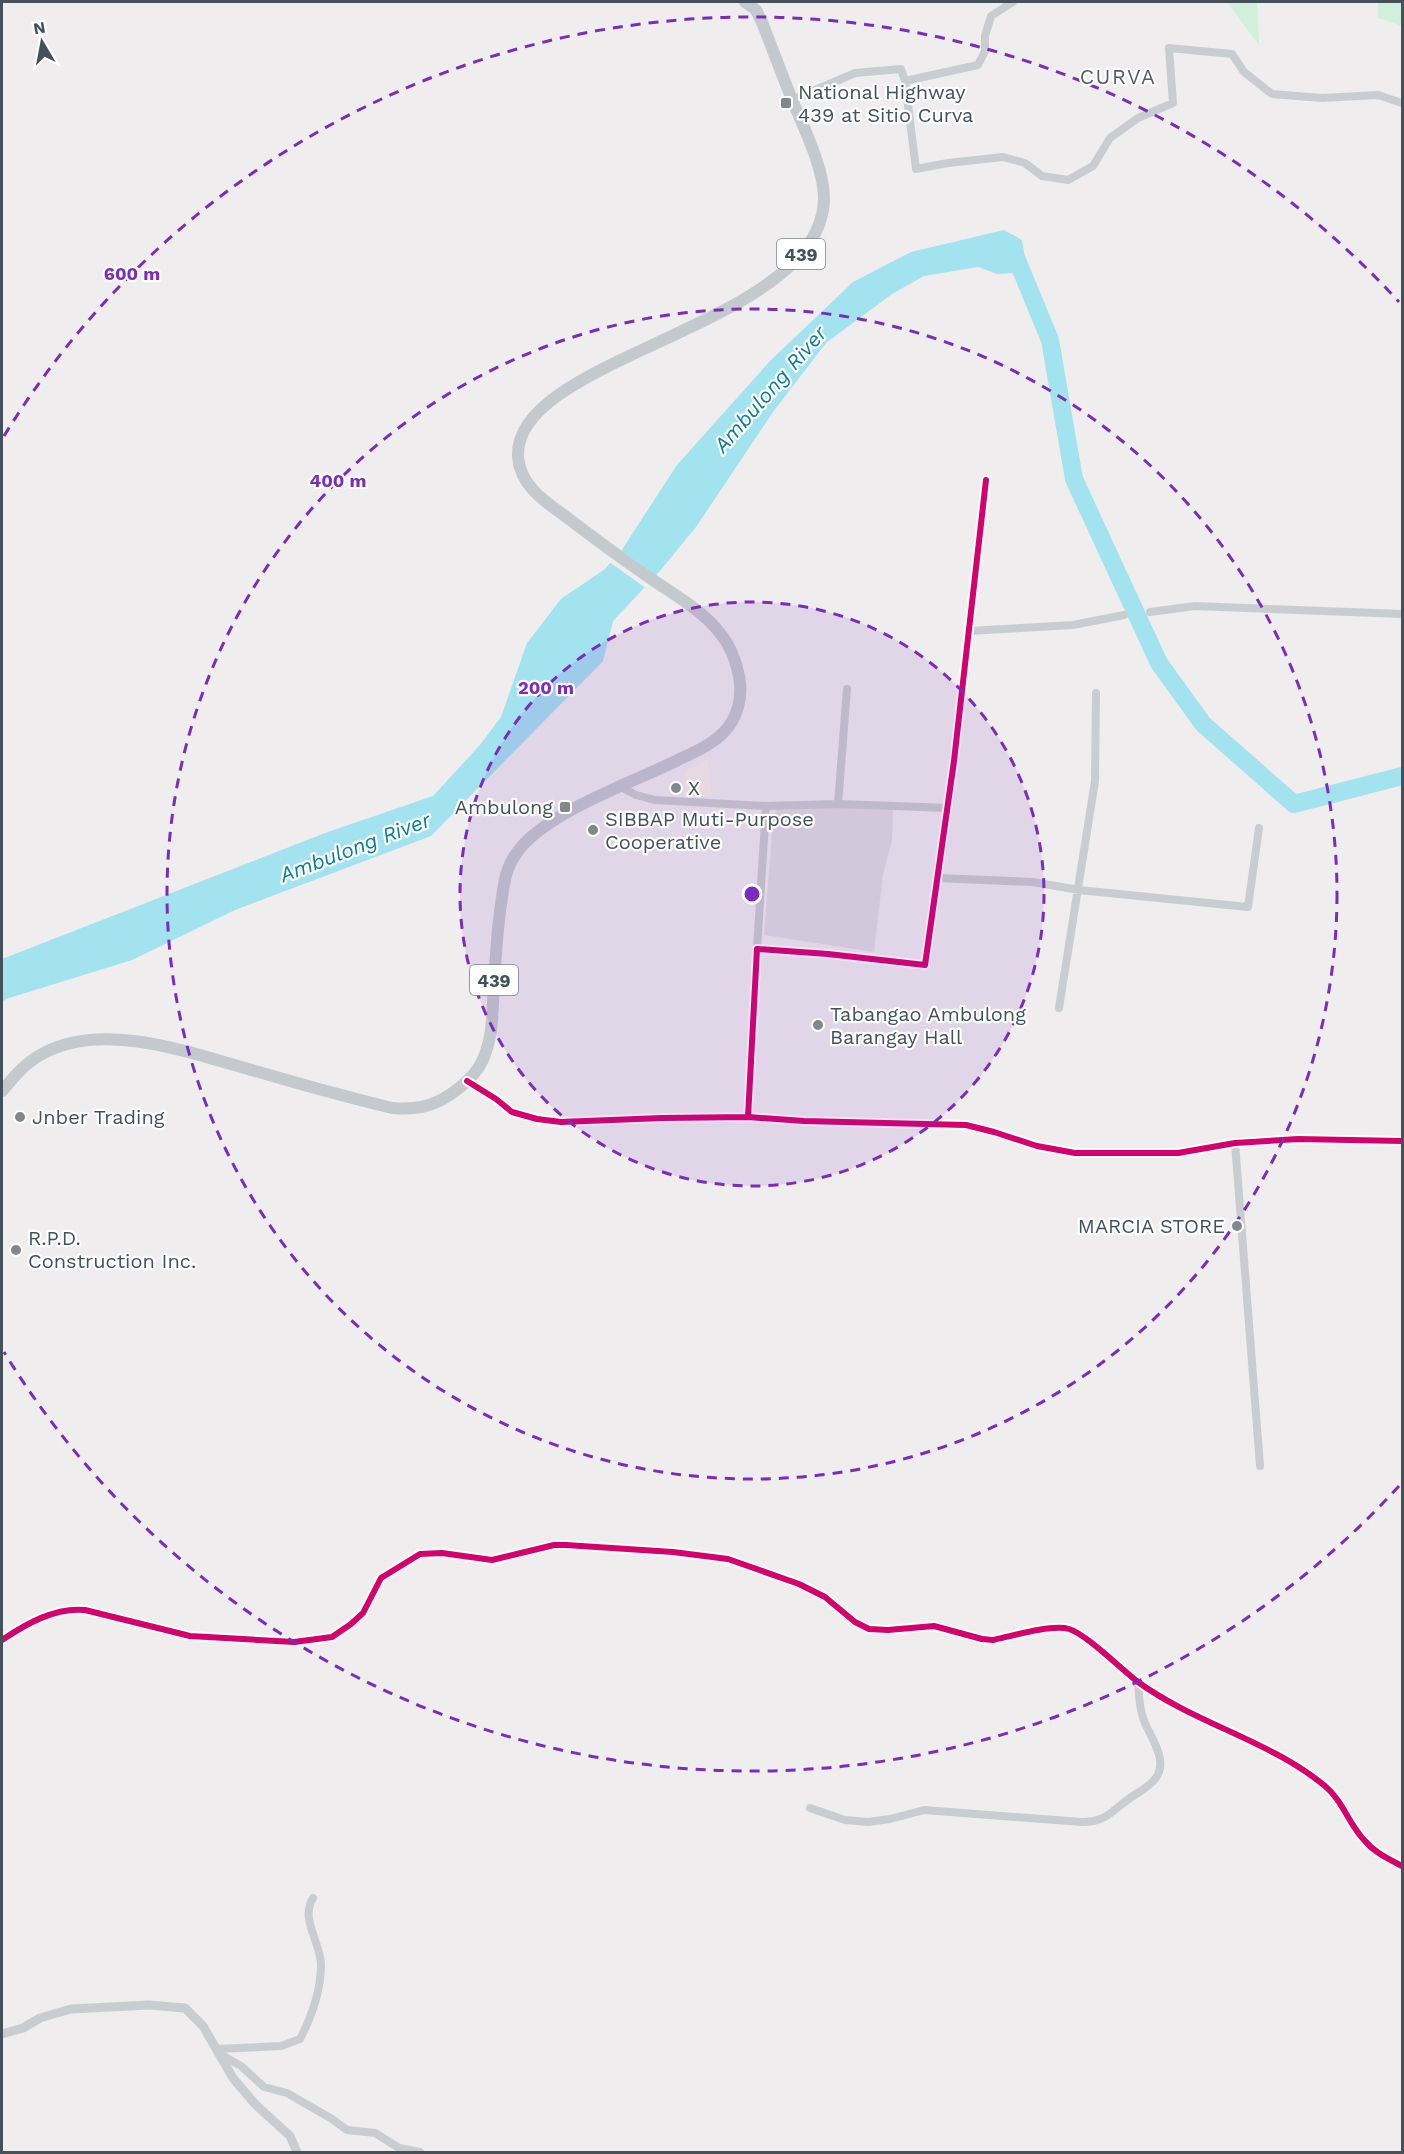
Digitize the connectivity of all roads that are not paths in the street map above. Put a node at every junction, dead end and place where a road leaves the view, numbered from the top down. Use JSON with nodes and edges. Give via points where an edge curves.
{"nodes":[{"id":1,"x":745,"y":2,"type":"edge"},
{"id":2,"x":1013,"y":2,"type":"edge"},
{"id":3,"x":905,"y":81,"type":"junction"},
{"id":4,"x":792,"y":100,"type":"junction"},
{"id":5,"x":1402,"y":103,"type":"edge"},
{"id":6,"x":986,"y":480,"type":"dead end"},
{"id":7,"x":1150,"y":612,"type":"dead end"},
{"id":8,"x":1402,"y":614,"type":"edge"},
{"id":9,"x":1124,"y":615,"type":"dead end"},
{"id":10,"x":968,"y":631,"type":"junction"},
{"id":11,"x":847,"y":689,"type":"dead end"},
{"id":12,"x":1096,"y":693,"type":"dead end"},
{"id":13,"x":621,"y":787,"type":"junction"},
{"id":14,"x":838,"y":804,"type":"junction"},
{"id":15,"x":766,"y":806,"type":"junction"},
{"id":16,"x":948,"y":808,"type":"junction"},
{"id":17,"x":1259,"y":828,"type":"dead end"},
{"id":18,"x":937,"y":878,"type":"junction"},
{"id":19,"x":1079,"y":890,"type":"junction"},
{"id":20,"x":757,"y":949,"type":"junction"},
{"id":21,"x":1059,"y":1008,"type":"dead end"},
{"id":22,"x":467,"y":1081,"type":"junction"},
{"id":23,"x":2,"y":1091,"type":"edge"},
{"id":24,"x":748,"y":1117,"type":"junction"},
{"id":25,"x":1402,"y":1141,"type":"edge"},
{"id":26,"x":1235,"y":1143,"type":"junction"},
{"id":27,"x":1260,"y":1466,"type":"dead end"},
{"id":28,"x":2,"y":1640,"type":"edge"},
{"id":29,"x":1138,"y":1682,"type":"junction"},
{"id":30,"x":810,"y":1808,"type":"dead end"},
{"id":31,"x":1402,"y":1866,"type":"edge"},
{"id":32,"x":313,"y":1898,"type":"dead end"},
{"id":33,"x":2,"y":2034,"type":"edge"},
{"id":34,"x":217,"y":2051,"type":"junction"},
{"id":35,"x":297,"y":2152,"type":"edge"},
{"id":36,"x":420,"y":2152,"type":"edge"}],
"edges":[{"from":1,"to":4,"type":"main road","number":"439","via":[[756,10],[762,22]]},
{"from":2,"to":3,"type":"street","via":[[991,16],[985,51],[978,65]]},
{"from":3,"to":4,"type":"street","via":[[901,69],[855,73]]},
{"from":3,"to":5,"type":"street","via":[[915,169],[1003,157],[1025,163],[1042,176],[1068,180],[1093,166],[1110,138],[1138,118],[1173,103],[1169,48],[1232,54],[1244,72],[1272,94],[1322,98],[1378,95]]},
{"from":4,"to":13,"type":"main road","number":"439","via":[[813,148],[824,197],[819,228],[800,256],[786,272],[751,294],[563,391],[537,410],[520,438],[518,456],[529,486],[607,549],[699,612],[732,651],[741,691],[728,728],[713,741]]},
{"from":6,"to":10,"type":"street"},
{"from":7,"to":8,"type":"street","via":[[1195,606]]},
{"from":9,"to":10,"type":"street","via":[[1073,626]]},
{"from":10,"to":16,"type":"street"},
{"from":11,"to":14,"type":"street"},
{"from":12,"to":19,"type":"street","via":[[1095,782]]},
{"from":13,"to":15,"type":"street","via":[[655,800]]},
{"from":13,"to":22,"type":"main road","number":"439","via":[[542,827],[528,838],[506,872],[498,922],[490,1037],[477,1070]]},
{"from":14,"to":15,"type":"street"},
{"from":14,"to":16,"type":"street"},
{"from":15,"to":20,"type":"street"},
{"from":16,"to":18,"type":"street"},
{"from":17,"to":19,"type":"street","via":[[1248,907]]},
{"from":18,"to":19,"type":"street","via":[[1033,882]]},
{"from":18,"to":20,"type":"street","via":[[925,965]]},
{"from":19,"to":21,"type":"street"},
{"from":20,"to":24,"type":"street"},
{"from":22,"to":23,"type":"main road","number":"439","via":[[438,1103],[405,1109],[134,1040],[87,1040],[43,1053],[23,1066]]},
{"from":22,"to":24,"type":"street","via":[[512,1112],[537,1119],[561,1122]]},
{"from":24,"to":26,"type":"street","via":[[966,1125],[1075,1153],[1178,1153]]},
{"from":25,"to":26,"type":"street","via":[[1298,1138]]},
{"from":26,"to":27,"type":"street"},
{"from":28,"to":29,"type":"street","via":[[44,1617],[73,1609],[190,1636],[294,1642],[332,1637],[363,1613],[381,1578],[420,1554],[492,1560],[566,1545],[728,1559],[799,1584],[825,1597],[869,1629],[933,1626],[993,1640],[1065,1628],[1075,1631]]},
{"from":29,"to":30,"type":"street","via":[[1140,1709],[1158,1753],[1160,1772],[1142,1791],[1102,1820],[1082,1822],[924,1810],[868,1822],[845,1820]]},
{"from":29,"to":31,"type":"street","via":[[1181,1709],[1277,1754],[1306,1772],[1327,1787],[1363,1840]]},
{"from":32,"to":34,"type":"street","via":[[307,1916],[321,1965],[315,2006],[300,2039],[281,2046]]},
{"from":33,"to":34,"type":"street","via":[[70,2009],[149,2005],[185,2008],[203,2026]]},
{"from":34,"to":35,"type":"street","via":[[255,2104],[290,2136]]},
{"from":34,"to":36,"type":"street","via":[[264,2087],[287,2093],[347,2130],[375,2133],[399,2148]]}]}
